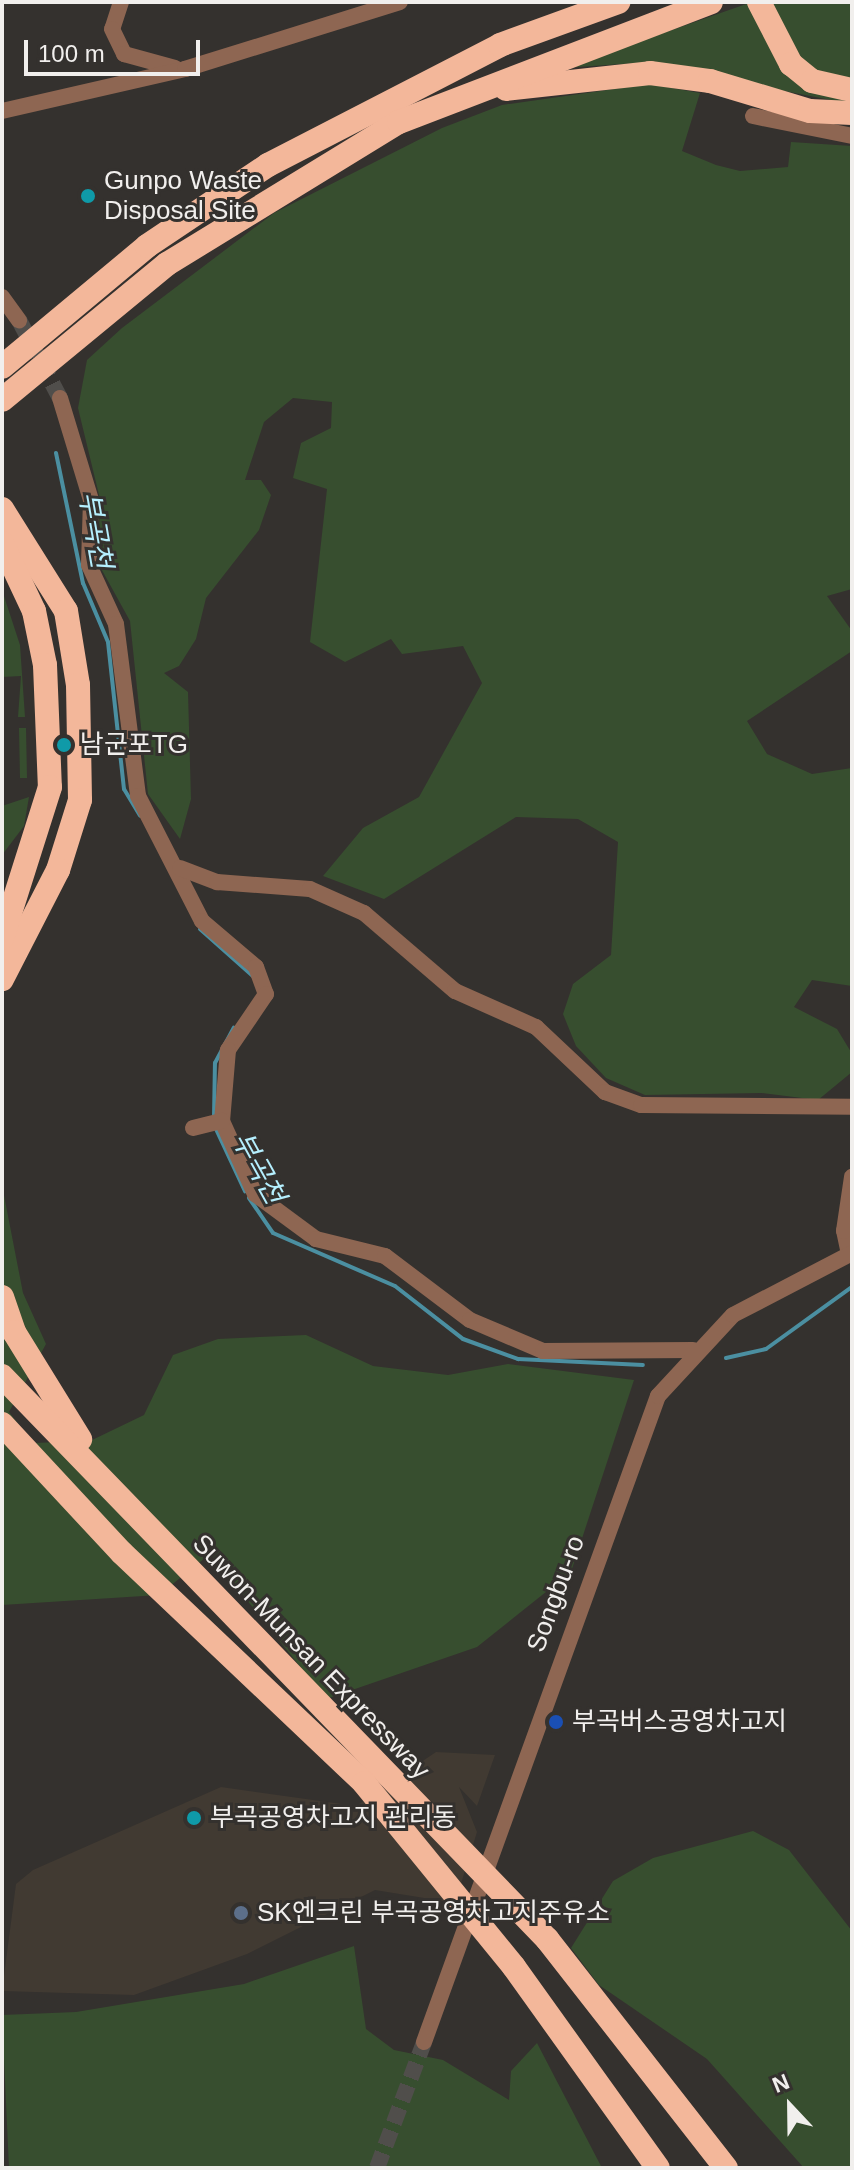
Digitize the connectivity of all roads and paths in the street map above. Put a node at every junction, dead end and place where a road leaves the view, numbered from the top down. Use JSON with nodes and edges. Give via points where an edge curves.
{"nodes":[{"id":1,"x":121,"y":2,"type":"edge"},
{"id":2,"x":400,"y":2,"type":"edge"},
{"id":3,"x":618,"y":2,"type":"edge"},
{"id":4,"x":711,"y":2,"type":"edge"},
{"id":5,"x":759,"y":2,"type":"edge"},
{"id":6,"x":185,"y":69,"type":"junction"},
{"id":7,"x":852,"y":90,"type":"edge"},
{"id":8,"x":460,"y":97,"type":"junction"},
{"id":9,"x":2,"y":111,"type":"edge"},
{"id":10,"x":852,"y":113,"type":"edge"},
{"id":11,"x":753,"y":116,"type":"dead end"},
{"id":12,"x":852,"y":136,"type":"edge"},
{"id":13,"x":2,"y":297,"type":"edge"},
{"id":14,"x":19,"y":320,"type":"tunnel mouth"},
{"id":15,"x":2,"y":367,"type":"edge"},
{"id":16,"x":60,"y":398,"type":"tunnel mouth"},
{"id":17,"x":2,"y":400,"type":"edge"},
{"id":18,"x":2,"y":509,"type":"edge"},
{"id":19,"x":2,"y":543,"type":"edge"},
{"id":20,"x":180,"y":868,"type":"junction"},
{"id":21,"x":2,"y":938,"type":"edge"},
{"id":22,"x":3,"y":979,"type":"edge"},
{"id":23,"x":852,"y":1107,"type":"edge"},
{"id":24,"x":222,"y":1121,"type":"junction"},
{"id":25,"x":193,"y":1128,"type":"dead end"},
{"id":26,"x":852,"y":1177,"type":"edge"},
{"id":27,"x":850,"y":1254,"type":"edge"},
{"id":28,"x":2,"y":1297,"type":"edge"},
{"id":29,"x":693,"y":1350,"type":"junction"},
{"id":30,"x":2,"y":1376,"type":"edge"},
{"id":31,"x":2,"y":1424,"type":"edge"},
{"id":32,"x":138,"y":1518,"type":"junction"},
{"id":33,"x":371,"y":1774,"type":"junction"},
{"id":34,"x":424,"y":2042,"type":"tunnel mouth"},
{"id":35,"x":658,"y":2168,"type":"edge"},
{"id":36,"x":726,"y":2168,"type":"edge"}],
"edges":[{"from":1,"to":6,"type":"street","via":[[112,29],[124,54]]},
{"from":2,"to":6,"type":"street"},
{"from":3,"to":15,"type":"highway","via":[[500,45],[268,165],[147,246]]},
{"from":4,"to":8,"type":"highway"},
{"from":5,"to":7,"type":"highway","via":[[791,64],[812,81]]},
{"from":6,"to":9,"type":"street"},
{"from":8,"to":10,"type":"highway","via":[[650,73],[710,81],[810,111]]},
{"from":8,"to":17,"type":"highway","via":[[399,122],[167,264]]},
{"from":11,"to":12,"type":"street"},
{"from":13,"to":14,"type":"street"},
{"from":16,"to":20,"type":"street","via":[[91,500],[89,565],[116,624],[138,796]]},
{"from":18,"to":22,"type":"highway","via":[[66,611],[78,685],[80,800],[58,870]]},
{"from":19,"to":21,"type":"highway","via":[[34,611],[45,665],[50,787]]},
{"from":20,"to":23,"type":"street","via":[[217,882],[310,889],[364,913],[455,991],[536,1027],[605,1092],[641,1105]]},
{"from":20,"to":24,"type":"street","via":[[202,921],[256,967],[266,994],[228,1050]]},
{"from":24,"to":25,"type":"street"},
{"from":24,"to":29,"type":"street","via":[[270,1212],[316,1239],[385,1256],[470,1320],[543,1351]]},
{"from":26,"to":27,"type":"street","via":[[844,1231]]},
{"from":27,"to":29,"type":"street","name":"Songbu-ro","via":[[733,1315]]},
{"from":28,"to":32,"type":"highway","via":[[63,1417]]},
{"from":29,"to":34,"type":"street","name":"Songbu-ro","via":[[658,1396],[616,1498]]},
{"from":30,"to":32,"type":"highway","name":"Suwon-Munsan Expressway"},
{"from":31,"to":33,"type":"highway","name":"Suwon-Munsan Expressway","via":[[122,1553]]},
{"from":32,"to":33,"type":"highway","name":"Suwon-Munsan Expressway"},
{"from":33,"to":35,"type":"highway","name":"Suwon-Munsan Expressway"},
{"from":33,"to":36,"type":"highway","name":"Suwon-Munsan Expressway","via":[[547,1939]]}]}
